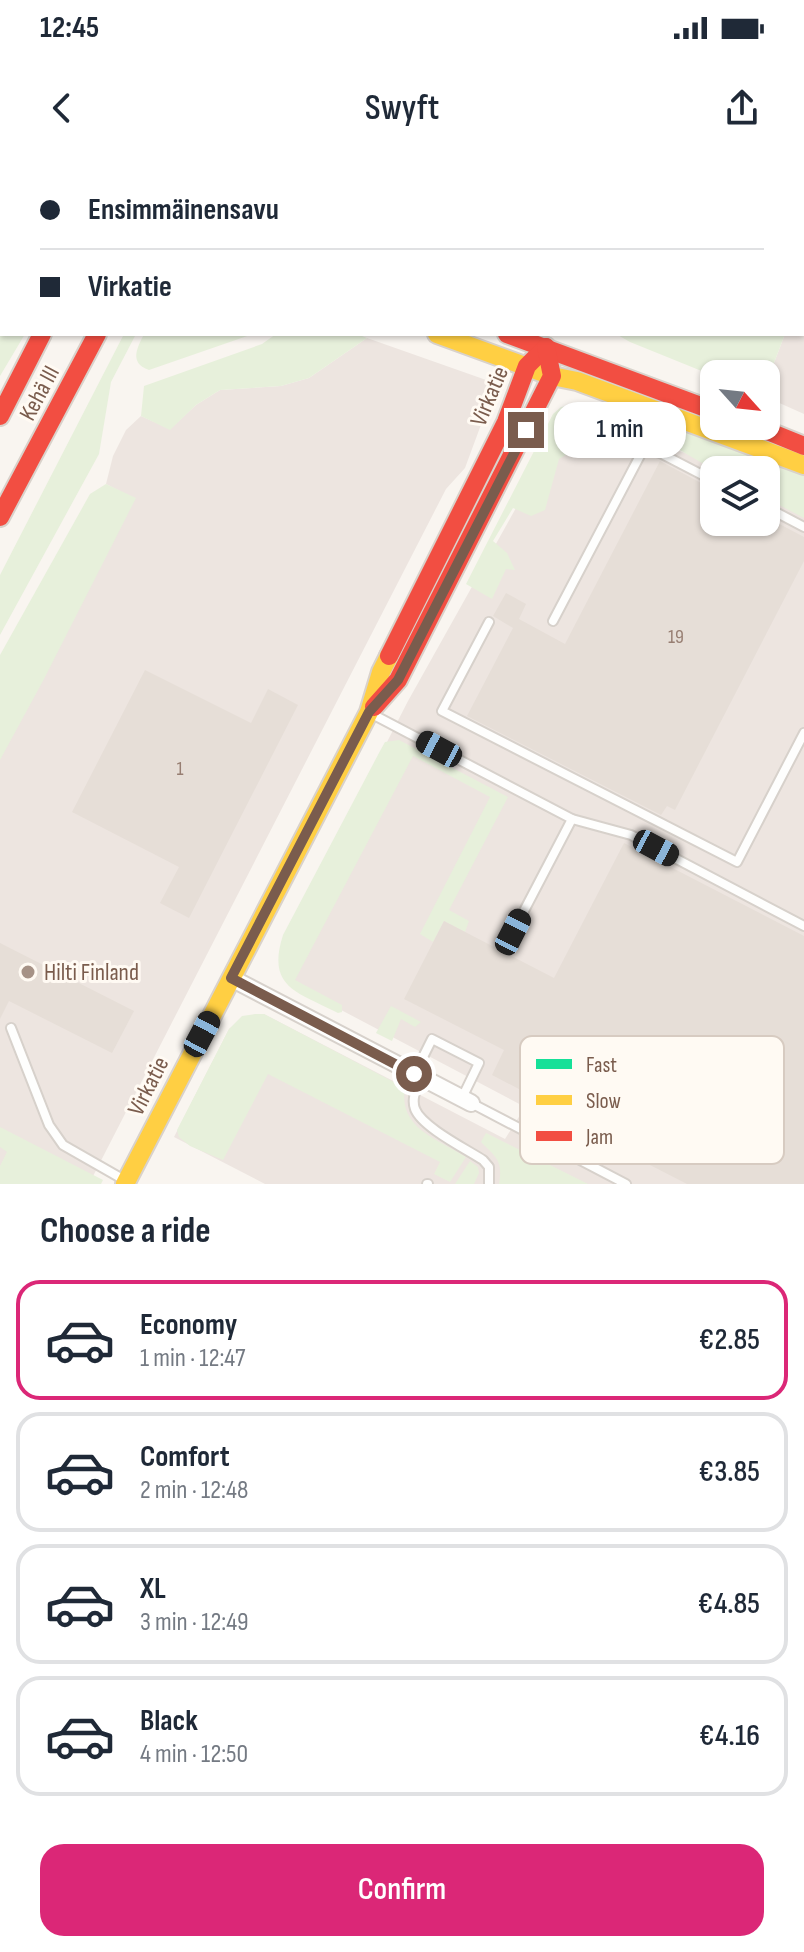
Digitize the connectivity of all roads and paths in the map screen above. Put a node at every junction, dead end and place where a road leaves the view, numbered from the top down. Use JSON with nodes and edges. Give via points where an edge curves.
{"nodes":[{"id":1,"x":41,"y":336,"type":"edge"},
{"id":2,"x":96,"y":336,"type":"edge"},
{"id":3,"x":443,"y":336,"type":"edge"},
{"id":4,"x":513,"y":336,"type":"edge"},
{"id":5,"x":546,"y":347,"type":"junction"},
{"id":6,"x":527,"y":366,"type":"junction"},
{"id":7,"x":552,"y":376,"type":"junction"},
{"id":8,"x":700,"y":406,"type":"edge"},
{"id":9,"x":0,"y":416,"type":"edge"},
{"id":10,"x":780,"y":436,"type":"edge"},
{"id":11,"x":804,"y":446,"type":"edge"},
{"id":12,"x":804,"y":465,"type":"edge"},
{"id":13,"x":700,"y":474,"type":"edge"},
{"id":14,"x":780,"y":514,"type":"edge"},
{"id":15,"x":0,"y":517,"type":"edge"},
{"id":16,"x":804,"y":527,"type":"edge"},
{"id":17,"x":553,"y":621,"type":"dead end"},
{"id":18,"x":489,"y":622,"type":"dead end"},
{"id":19,"x":369,"y":712,"type":"junction"},
{"id":20,"x":804,"y":733,"type":"edge"},
{"id":21,"x":572,"y":819,"type":"junction"},
{"id":22,"x":804,"y":926,"type":"edge"},
{"id":23,"x":513,"y":932,"type":"dead end"},
{"id":24,"x":231,"y":978,"type":"junction"},
{"id":25,"x":11,"y":1028,"type":"dead end"},
{"id":26,"x":418,"y":1076,"type":"junction"},
{"id":27,"x":466,"y":1101,"type":"junction"},
{"id":28,"x":520,"y":1129,"type":"edge"},
{"id":29,"x":587,"y":1164,"type":"edge"},
{"id":30,"x":126,"y":1182,"type":"edge"},
{"id":31,"x":489,"y":1184,"type":"edge"},
{"id":32,"x":626,"y":1184,"type":"edge"}],
"edges":[{"from":1,"to":9,"type":"main road","name":"Kehä III"},
{"from":2,"to":15,"type":"main road","name":"Kehä III"},
{"from":3,"to":6,"type":"main road"},
{"from":4,"to":5,"type":"main road"},
{"from":5,"to":6,"type":"main road","name":"Virkatie"},
{"from":5,"to":7,"type":"main road"},
{"from":5,"to":8,"type":"main road"},
{"from":6,"to":7,"type":"main road"},
{"from":6,"to":19,"type":"main road","name":"Virkatie","via":[[506,422],[381,672]]},
{"from":7,"to":12,"type":"main road"},
{"from":7,"to":19,"type":"main road","name":"Virkatie","via":[[398,680]]},
{"from":10,"to":11,"type":"main road"},
{"from":13,"to":17,"type":"lane","via":[[644,448]]},
{"from":14,"to":16,"type":"lane"},
{"from":18,"to":20,"type":"lane","via":[[442,711],[737,862]]},
{"from":19,"to":21,"type":"lane"},
{"from":19,"to":24,"type":"main road","name":"Virkatie"},
{"from":21,"to":22,"type":"lane","via":[[631,835]]},
{"from":21,"to":23,"type":"lane"},
{"from":24,"to":26,"type":"street"},
{"from":24,"to":30,"type":"main road","name":"Virkatie"},
{"from":25,"to":30,"type":"lane","via":[[49,1125],[63,1145]]},
{"from":26,"to":27,"type":"street"},
{"from":26,"to":27,"type":"lane","via":[[432,1039],[479,1063]]},
{"from":26,"to":31,"type":"lane","via":[[415,1108],[422,1119],[483,1160],[489,1167]]},
{"from":27,"to":28,"type":"lane"},
{"from":29,"to":32,"type":"lane"}]}
